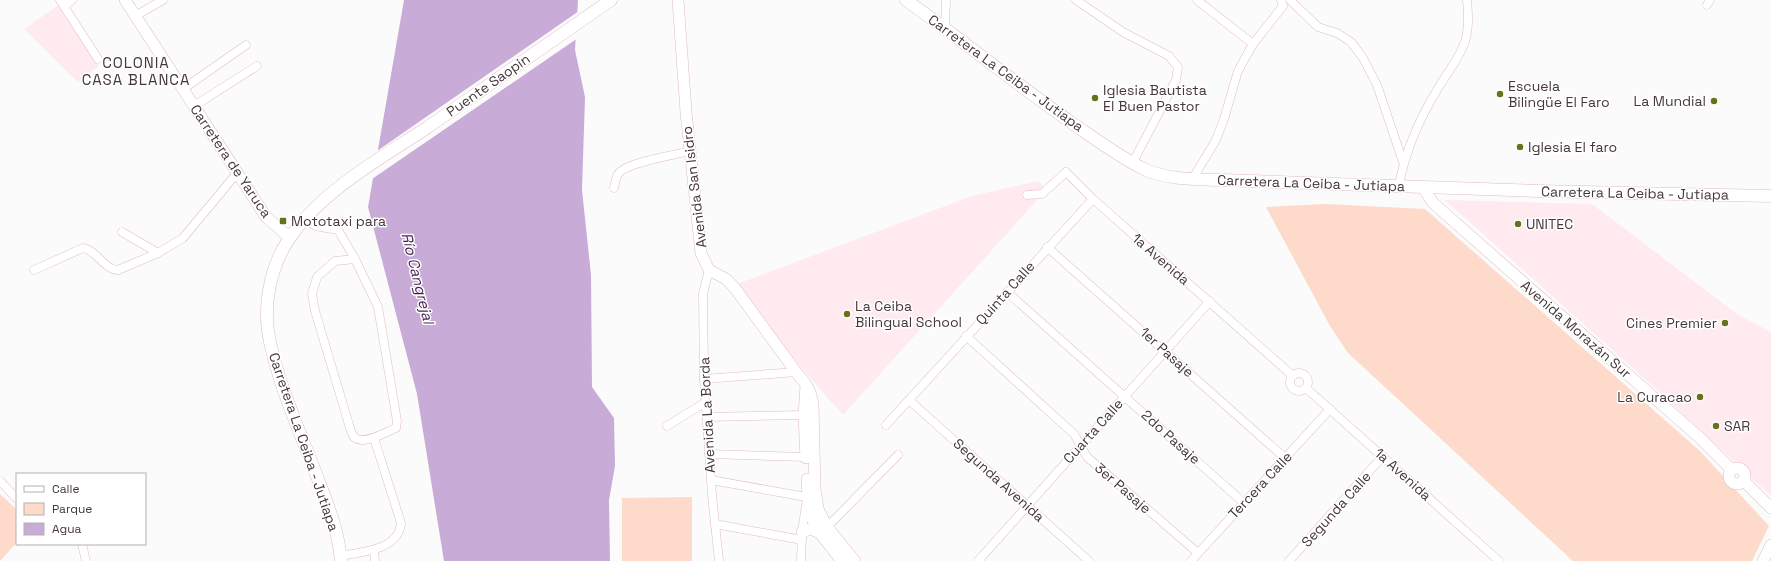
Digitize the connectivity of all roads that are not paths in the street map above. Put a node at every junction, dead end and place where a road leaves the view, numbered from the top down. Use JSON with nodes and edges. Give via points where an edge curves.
{"nodes":[{"id":1,"x":72,"y":0,"type":"edge"},
{"id":2,"x":125,"y":0,"type":"edge"},
{"id":3,"x":163,"y":0,"type":"edge"},
{"id":4,"x":611,"y":0,"type":"edge"},
{"id":5,"x":678,"y":0,"type":"edge"},
{"id":6,"x":906,"y":0,"type":"edge"},
{"id":7,"x":946,"y":0,"type":"edge"},
{"id":8,"x":1076,"y":0,"type":"edge"},
{"id":9,"x":1197,"y":0,"type":"edge"},
{"id":10,"x":1282,"y":0,"type":"edge"},
{"id":11,"x":1290,"y":0,"type":"edge"},
{"id":12,"x":1467,"y":0,"type":"edge"},
{"id":13,"x":62,"y":3,"type":"edge"},
{"id":14,"x":135,"y":16,"type":"junction"},
{"id":15,"x":945,"y":28,"type":"junction"},
{"id":16,"x":1253,"y":44,"type":"junction"},
{"id":17,"x":246,"y":45,"type":"dead end"},
{"id":18,"x":98,"y":59,"type":"dead end"},
{"id":19,"x":257,"y":66,"type":"dead end"},
{"id":20,"x":183,"y":90,"type":"junction"},
{"id":21,"x":194,"y":106,"type":"junction"},
{"id":22,"x":690,"y":151,"type":"junction"},
{"id":23,"x":1133,"y":162,"type":"junction"},
{"id":24,"x":1403,"y":162,"type":"junction"},
{"id":25,"x":364,"y":170,"type":"joint"},
{"id":26,"x":238,"y":173,"type":"junction"},
{"id":27,"x":1194,"y":178,"type":"junction"},
{"id":28,"x":1399,"y":186,"type":"junction"},
{"id":29,"x":1422,"y":186,"type":"junction"},
{"id":30,"x":614,"y":188,"type":"dead end"},
{"id":31,"x":1027,"y":195,"type":"dead end"},
{"id":32,"x":1771,"y":196,"type":"edge"},
{"id":33,"x":1093,"y":199,"type":"junction"},
{"id":34,"x":306,"y":218,"type":"junction"},
{"id":35,"x":122,"y":232,"type":"dead end"},
{"id":36,"x":290,"y":238,"type":"junction"},
{"id":37,"x":1047,"y":247,"type":"junction"},
{"id":38,"x":158,"y":252,"type":"junction"},
{"id":39,"x":355,"y":258,"type":"junction"},
{"id":40,"x":34,"y":270,"type":"dead end"},
{"id":41,"x":709,"y":270,"type":"junction"},
{"id":42,"x":1007,"y":292,"type":"junction"},
{"id":43,"x":1210,"y":301,"type":"junction"},
{"id":44,"x":966,"y":336,"type":"junction"},
{"id":45,"x":1166,"y":350,"type":"junction"},
{"id":46,"x":796,"y":372,"type":"junction"},
{"id":47,"x":1293,"y":376,"type":"junction"},
{"id":48,"x":704,"y":378,"type":"junction"},
{"id":49,"x":806,"y":382,"type":"junction"},
{"id":50,"x":1306,"y":388,"type":"junction"},
{"id":51,"x":1125,"y":396,"type":"junction"},
{"id":52,"x":909,"y":400,"type":"junction"},
{"id":53,"x":706,"y":402,"type":"junction"},
{"id":54,"x":1330,"y":409,"type":"junction"},
{"id":55,"x":804,"y":415,"type":"junction"},
{"id":56,"x":706,"y":417,"type":"junction"},
{"id":57,"x":886,"y":425,"type":"dead end"},
{"id":58,"x":667,"y":426,"type":"dead end"},
{"id":59,"x":809,"y":434,"type":"junction"},
{"id":60,"x":374,"y":438,"type":"junction"},
{"id":61,"x":1080,"y":445,"type":"junction"},
{"id":62,"x":709,"y":454,"type":"junction"},
{"id":63,"x":898,"y":454,"type":"dead end"},
{"id":64,"x":1383,"y":456,"type":"junction"},
{"id":65,"x":806,"y":457,"type":"junction"},
{"id":66,"x":1285,"y":458,"type":"junction"},
{"id":67,"x":711,"y":480,"type":"junction"},
{"id":68,"x":0,"y":481,"type":"edge"},
{"id":69,"x":16,"y":497,"type":"edge"},
{"id":70,"x":812,"y":498,"type":"junction"},
{"id":71,"x":1244,"y":503,"type":"junction"},
{"id":72,"x":1028,"y":505,"type":"junction"},
{"id":73,"x":1771,"y":508,"type":"edge"},
{"id":74,"x":715,"y":524,"type":"junction"},
{"id":75,"x":824,"y":530,"type":"junction"},
{"id":76,"x":802,"y":536,"type":"junction"},
{"id":77,"x":82,"y":545,"type":"edge"},
{"id":78,"x":1771,"y":545,"type":"edge"},
{"id":79,"x":374,"y":550,"type":"junction"},
{"id":80,"x":1198,"y":553,"type":"junction"},
{"id":81,"x":341,"y":558,"type":"edge"},
{"id":82,"x":981,"y":560,"type":"edge"},
{"id":83,"x":86,"y":561,"type":"edge"},
{"id":84,"x":375,"y":561,"type":"edge"},
{"id":85,"x":719,"y":561,"type":"edge"},
{"id":86,"x":801,"y":561,"type":"edge"},
{"id":87,"x":842,"y":561,"type":"edge"},
{"id":88,"x":855,"y":561,"type":"edge"},
{"id":89,"x":1089,"y":561,"type":"edge"},
{"id":90,"x":1191,"y":561,"type":"edge"},
{"id":91,"x":1289,"y":561,"type":"edge"},
{"id":92,"x":1499,"y":561,"type":"edge"},
{"id":93,"x":1763,"y":561,"type":"edge"}],
"edges":[{"from":1,"to":13,"type":"street"},
{"from":2,"to":14,"type":"street","name":"Carretera de Yaruca"},
{"from":3,"to":14,"type":"street"},
{"from":4,"to":25,"type":"main road","name":"Puente Saopin"},
{"from":5,"to":22,"type":"street","name":"Avenida San Isidro"},
{"from":6,"to":15,"type":"main road","name":"Carretera La Ceiba - Jutiapa"},
{"from":7,"to":15,"type":"street"},
{"from":8,"to":23,"type":"street","via":[[1123,32],[1169,56],[1178,67],[1176,80]]},
{"from":9,"to":16,"type":"street"},
{"from":10,"to":16,"type":"street","via":[[1283,6]]},
{"from":11,"to":24,"type":"street","via":[[1318,27],[1337,33],[1351,42],[1363,58],[1377,84]]},
{"from":12,"to":24,"type":"street","via":[[1468,31],[1465,47],[1437,90]]},
{"from":13,"to":18,"type":"street"},
{"from":14,"to":20,"type":"street","name":"Carretera de Yaruca"},
{"from":15,"to":23,"type":"main road","name":"Carretera La Ceiba - Jutiapa","via":[[1039,100]]},
{"from":16,"to":27,"type":"street","via":[[1238,71],[1216,140]]},
{"from":17,"to":20,"type":"street"},
{"from":19,"to":21,"type":"street"},
{"from":20,"to":21,"type":"street","name":"Carretera de Yaruca"},
{"from":21,"to":26,"type":"street","name":"Carretera de Yaruca"},
{"from":22,"to":30,"type":"street","via":[[625,168],[618,174]]},
{"from":22,"to":41,"type":"street","name":"Avenida San Isidro","via":[[702,253]]},
{"from":23,"to":27,"type":"main road","name":"Carretera La Ceiba - Jutiapa","via":[[1158,174]]},
{"from":24,"to":28,"type":"street"},
{"from":25,"to":34,"type":"main road","name":"Carretera La Ceiba - Jutiapa","via":[[324,200]]},
{"from":26,"to":36,"type":"street","name":"Carretera de Yaruca","via":[[266,217]]},
{"from":26,"to":38,"type":"street","via":[[190,231]]},
{"from":27,"to":28,"type":"main road","name":"Carretera La Ceiba - Jutiapa"},
{"from":28,"to":29,"type":"main road","name":"Carretera La Ceiba - Jutiapa"},
{"from":29,"to":32,"type":"main road","name":"Carretera La Ceiba - Jutiapa"},
{"from":29,"to":73,"type":"street","name":"Avenida Morazán Sur","via":[[1433,203],[1694,433],[1732,470],[1729,474],[1731,481],[1738,483],[1743,480]]},
{"from":31,"to":33,"type":"street","name":"1a Avenida","via":[[1042,194],[1066,172]]},
{"from":33,"to":37,"type":"street","name":"Quinta Calle"},
{"from":33,"to":43,"type":"street","name":"1a Avenida"},
{"from":34,"to":36,"type":"main road","name":"Carretera La Ceiba - Jutiapa"},
{"from":34,"to":39,"type":"street","via":[[315,226],[338,230]]},
{"from":35,"to":38,"type":"street"},
{"from":36,"to":81,"type":"main road","name":"Carretera La Ceiba - Jutiapa","via":[[278,259],[271,285],[267,315],[269,340],[278,375],[330,510]]},
{"from":37,"to":42,"type":"street","name":"Quinta Calle"},
{"from":37,"to":45,"type":"street","name":"1er Pasaje"},
{"from":38,"to":40,"type":"street","via":[[121,269],[114,269],[91,250],[83,248]]},
{"from":39,"to":60,"type":"street","via":[[378,306],[397,422],[396,428]]},
{"from":39,"to":60,"type":"street","via":[[335,261],[316,277],[312,294],[350,428],[359,440]]},
{"from":41,"to":46,"type":"street","via":[[726,279],[734,287]]},
{"from":41,"to":48,"type":"street","name":"Avenida La Borda","via":[[702,294]]},
{"from":42,"to":44,"type":"street","name":"Quinta Calle"},
{"from":42,"to":51,"type":"street","name":"2do Pasaje"},
{"from":43,"to":45,"type":"street","name":"Cuarta Calle"},
{"from":43,"to":47,"type":"street","name":"1a Avenida"},
{"from":44,"to":52,"type":"street","name":"Quinta Calle"},
{"from":44,"to":61,"type":"street","name":"3er Pasaje","via":[[1074,434]]},
{"from":45,"to":51,"type":"street","name":"Cuarta Calle"},
{"from":45,"to":66,"type":"street","name":"1er Pasaje"},
{"from":46,"to":48,"type":"street"},
{"from":46,"to":49,"type":"street"},
{"from":47,"to":50,"type":"street","name":"1a Avenida","via":[[1304,375],[1308,382]]},
{"from":47,"to":50,"type":"street","name":"1a Avenida","via":[[1290,384],[1293,389],[1301,391]]},
{"from":48,"to":53,"type":"street","name":"Avenida La Borda"},
{"from":49,"to":55,"type":"street"},
{"from":49,"to":59,"type":"street","via":[[813,405]]},
{"from":50,"to":54,"type":"street","name":"1a Avenida"},
{"from":51,"to":61,"type":"street","name":"Cuarta Calle"},
{"from":51,"to":71,"type":"street","name":"2do Pasaje"},
{"from":52,"to":57,"type":"street","name":"Quinta Calle"},
{"from":52,"to":72,"type":"street","name":"Segunda Avenida"},
{"from":53,"to":56,"type":"street","name":"Avenida La Borda"},
{"from":53,"to":58,"type":"street"},
{"from":54,"to":64,"type":"street","name":"1a Avenida"},
{"from":54,"to":66,"type":"street","name":"Tercera Calle"},
{"from":55,"to":56,"type":"street"},
{"from":55,"to":59,"type":"street"},
{"from":56,"to":62,"type":"street","name":"Avenida La Borda"},
{"from":59,"to":65,"type":"street"},
{"from":59,"to":70,"type":"street"},
{"from":60,"to":79,"type":"street","via":[[401,523],[400,532],[395,538]]},
{"from":61,"to":72,"type":"street","name":"Cuarta Calle"},
{"from":61,"to":80,"type":"street","name":"3er Pasaje","via":[[1087,457]]},
{"from":62,"to":65,"type":"street"},
{"from":62,"to":67,"type":"street","name":"Avenida La Borda"},
{"from":63,"to":75,"type":"street"},
{"from":64,"to":91,"type":"street","name":"Segunda Calle"},
{"from":64,"to":92,"type":"street","name":"1a Avenida"},
{"from":65,"to":70,"type":"street"},
{"from":66,"to":71,"type":"street","name":"Tercera Calle"},
{"from":67,"to":70,"type":"street"},
{"from":67,"to":74,"type":"street","name":"Avenida La Borda"},
{"from":68,"to":69,"type":"street"},
{"from":70,"to":75,"type":"street","via":[[809,513]]},
{"from":70,"to":76,"type":"street"},
{"from":71,"to":80,"type":"street","name":"Tercera Calle"},
{"from":72,"to":82,"type":"street","name":"Cuarta Calle"},
{"from":72,"to":89,"type":"street","name":"Segunda Avenida"},
{"from":74,"to":76,"type":"street"},
{"from":74,"to":85,"type":"street","name":"Avenida La Borda"},
{"from":75,"to":76,"type":"street","via":[[810,529]]},
{"from":75,"to":87,"type":"street"},
{"from":75,"to":88,"type":"street"},
{"from":76,"to":86,"type":"street"},
{"from":77,"to":83,"type":"street"},
{"from":78,"to":93,"type":"street"},
{"from":79,"to":81,"type":"street"},
{"from":79,"to":84,"type":"street"},
{"from":80,"to":90,"type":"street","name":"Tercera Calle"}]}
